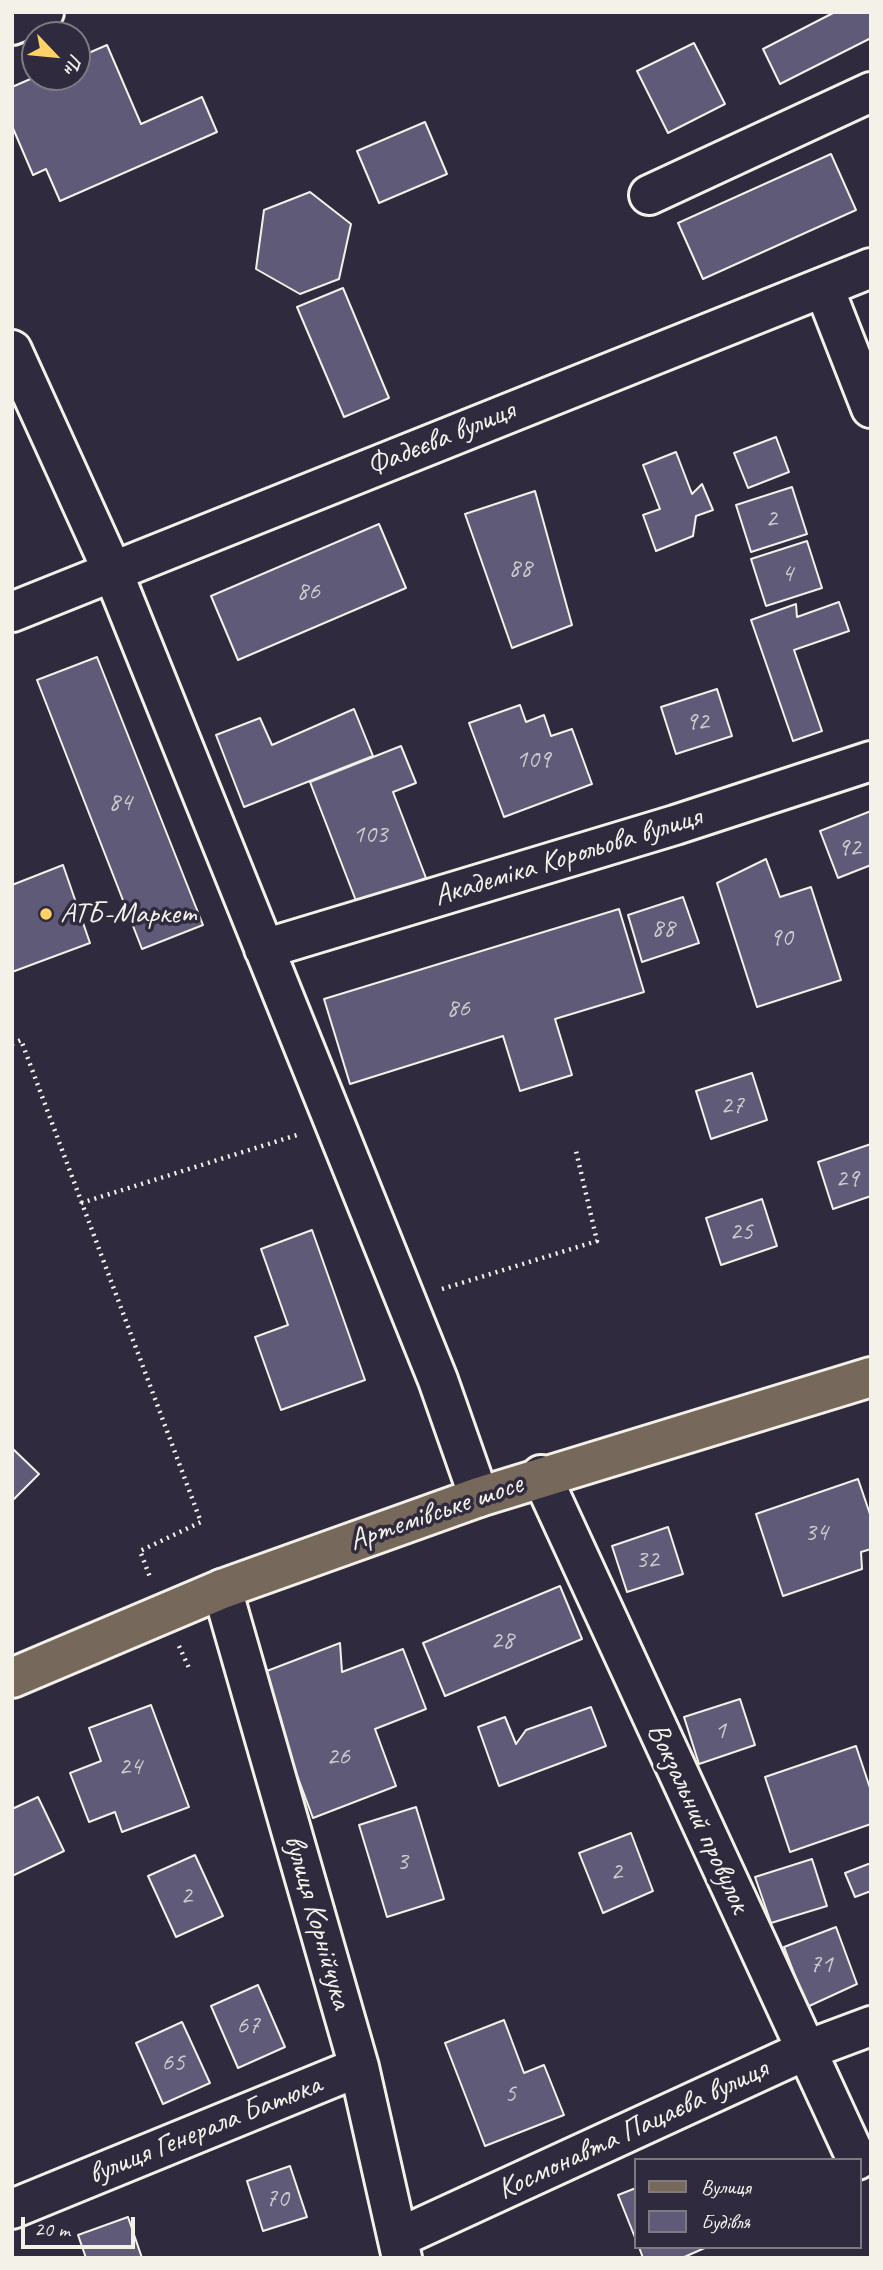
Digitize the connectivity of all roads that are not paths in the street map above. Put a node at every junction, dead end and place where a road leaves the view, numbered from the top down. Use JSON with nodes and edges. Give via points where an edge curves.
{"nodes":[{"id":1,"x":871,"y":92,"type":"edge"},
{"id":2,"x":649,"y":195,"type":"dead end"},
{"id":3,"x":871,"y":268,"type":"edge"},
{"id":4,"x":824,"y":288,"type":"junction"},
{"id":5,"x":12,"y":350,"type":"edge"},
{"id":6,"x":871,"y":408,"type":"edge"},
{"id":7,"x":112,"y":570,"type":"junction"},
{"id":8,"x":12,"y":612,"type":"edge"},
{"id":9,"x":871,"y":761,"type":"edge"},
{"id":10,"x":264,"y":949,"type":"junction"},
{"id":11,"x":871,"y":1377,"type":"edge"},
{"id":12,"x":541,"y":1475,"type":"junction"},
{"id":13,"x":479,"y":1497,"type":"junction"},
{"id":14,"x":222,"y":1589,"type":"junction"},
{"id":15,"x":12,"y":1678,"type":"edge"},
{"id":16,"x":871,"y":2026,"type":"edge"},
{"id":17,"x":804,"y":2051,"type":"junction"},
{"id":18,"x":359,"y":2067,"type":"junction"},
{"id":19,"x":856,"y":2158,"type":"edge"},
{"id":20,"x":862,"y":2170,"type":"edge"},
{"id":21,"x":871,"y":2188,"type":"edge"},
{"id":22,"x":12,"y":2209,"type":"edge"},
{"id":23,"x":400,"y":2248,"type":"edge"}],
"edges":[{"from":1,"to":2,"type":"street"},
{"from":3,"to":4,"type":"street","name":"Фадєєва вулиця"},
{"from":4,"to":6,"type":"street"},
{"from":4,"to":7,"type":"street","name":"Фадєєва вулиця"},
{"from":5,"to":7,"type":"street"},
{"from":7,"to":8,"type":"street","name":"Фадєєва вулиця"},
{"from":7,"to":10,"type":"street"},
{"from":9,"to":10,"type":"street","name":"Академіка Корольова вулиця"},
{"from":10,"to":13,"type":"street","via":[[406,1301]]},
{"from":11,"to":12,"type":"main road","name":"Артемівське шосе"},
{"from":12,"to":13,"type":"main road","name":"Артемівське шосе"},
{"from":12,"to":17,"type":"street","name":"Вокзальний провулок"},
{"from":13,"to":14,"type":"main road","name":"Артемівське шосе"},
{"from":14,"to":15,"type":"main road","name":"Артемівське шосе"},
{"from":14,"to":18,"type":"street","name":"вулиця Корнійчука"},
{"from":16,"to":17,"type":"street","name":"Космонавта Пацаєва вулиця"},
{"from":17,"to":19,"type":"street","name":"Вокзальний провулок"},
{"from":17,"to":23,"type":"street","name":"Космонавта Пацаєва вулиця"},
{"from":18,"to":22,"type":"street","name":"вулиця Генерала Батюка"},
{"from":18,"to":23,"type":"street","name":"вулиця Корнійчука"},
{"from":20,"to":21,"type":"street"}]}
